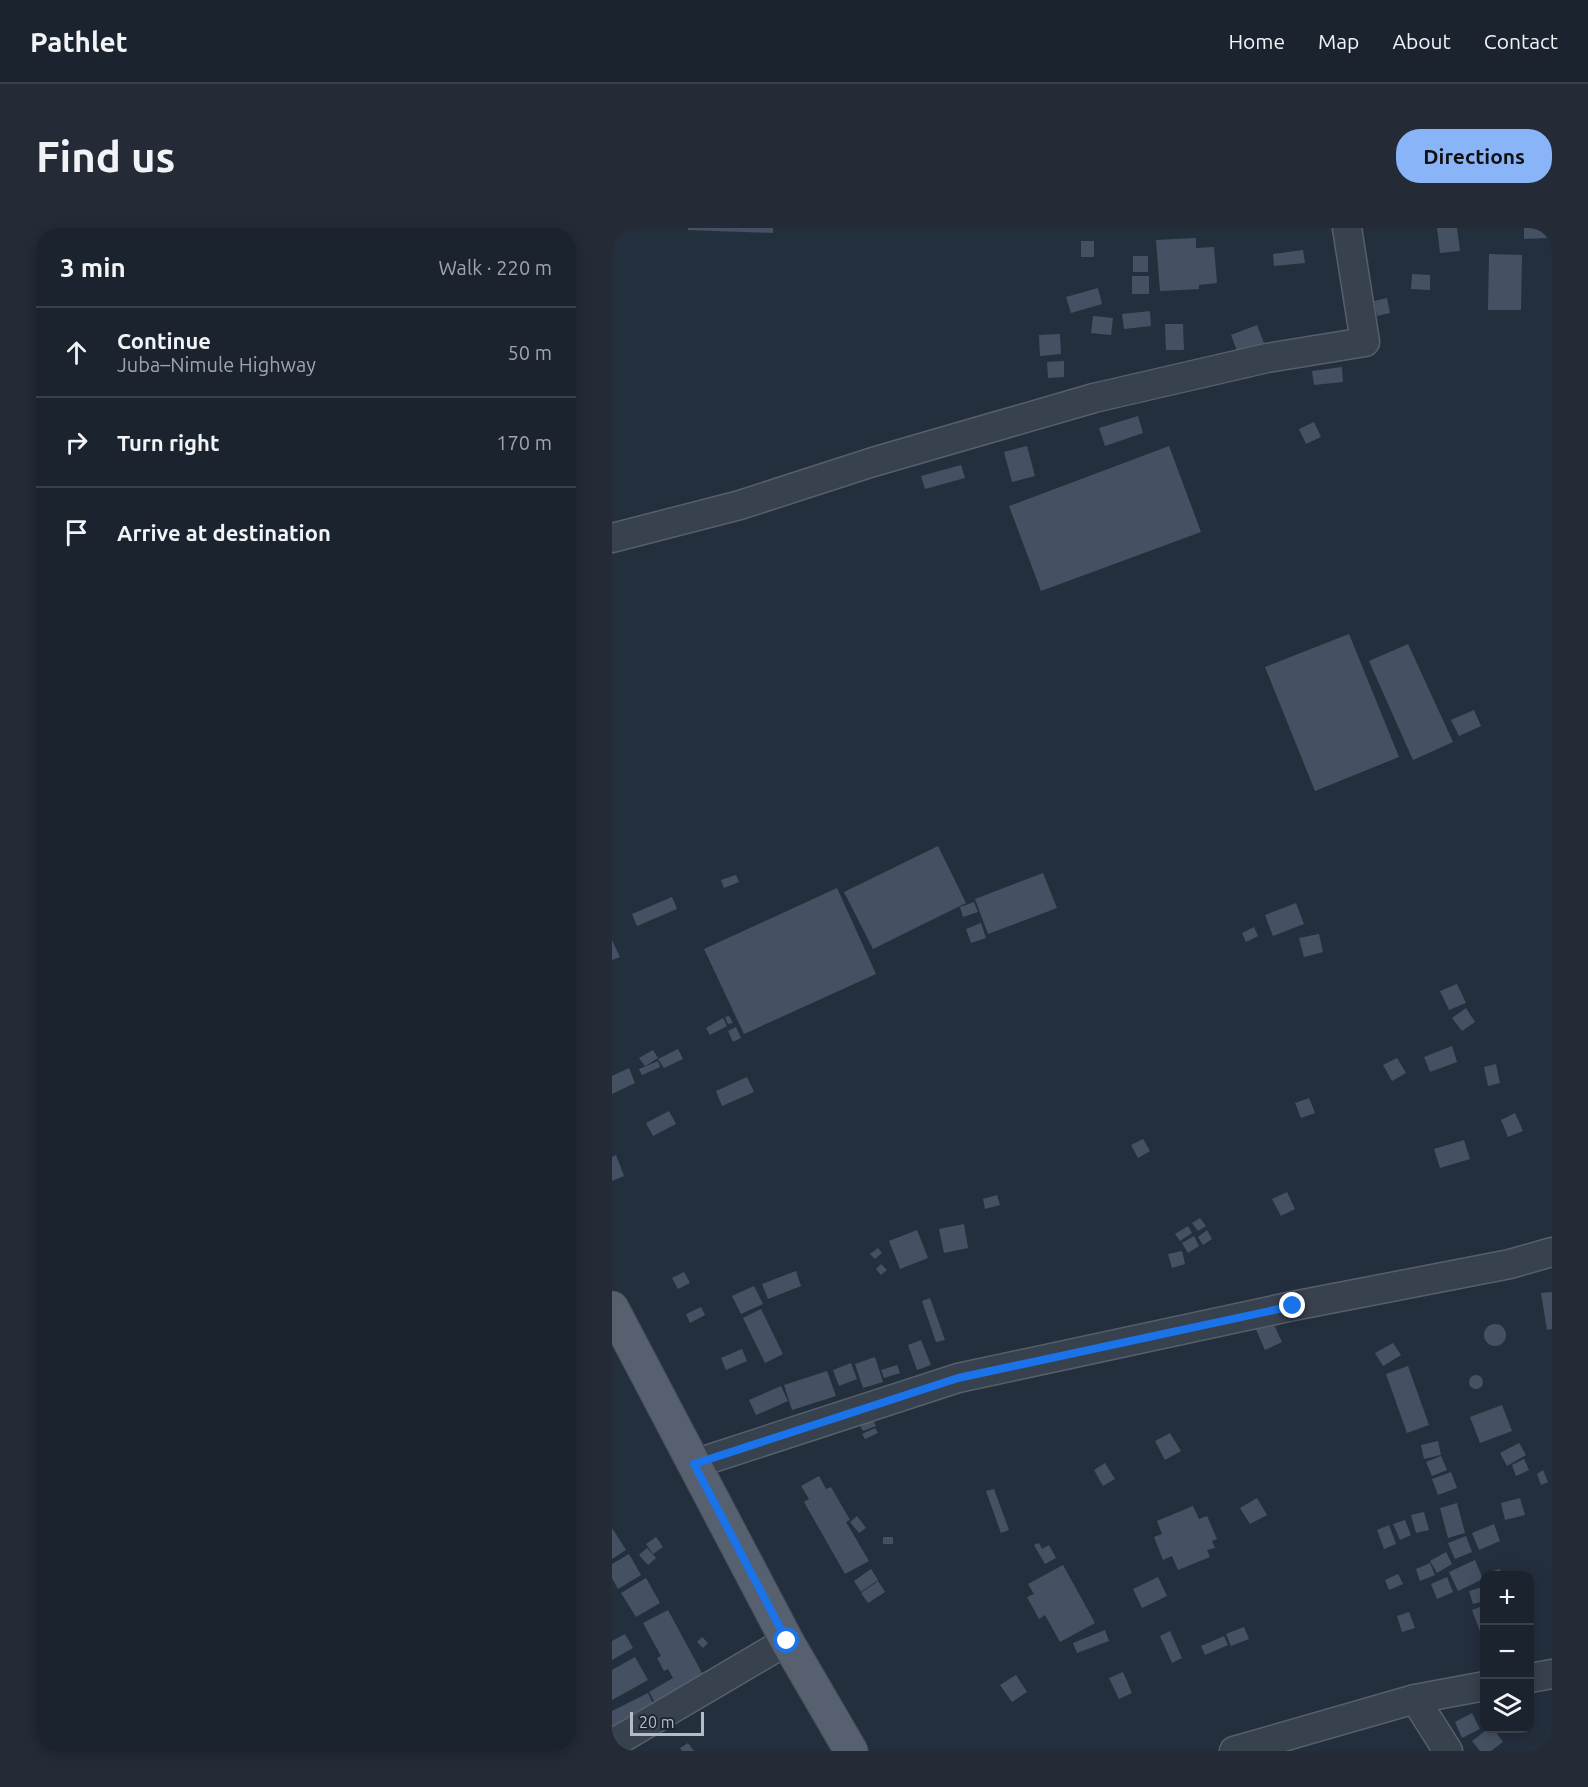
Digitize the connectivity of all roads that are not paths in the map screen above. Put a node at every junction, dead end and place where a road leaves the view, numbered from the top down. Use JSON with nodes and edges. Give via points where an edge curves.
{"nodes":[{"id":1,"x":1347,"y":228,"type":"edge"},
{"id":2,"x":612,"y":538,"type":"edge"},
{"id":3,"x":1552,"y":1252,"type":"edge"},
{"id":4,"x":612,"y":1308,"type":"edge"},
{"id":5,"x":694,"y":1464,"type":"junction"},
{"id":6,"x":787,"y":1641,"type":"junction"},
{"id":7,"x":1552,"y":1674,"type":"edge"},
{"id":8,"x":1534,"y":1677,"type":"edge"},
{"id":9,"x":1480,"y":1687,"type":"edge"},
{"id":10,"x":1414,"y":1699,"type":"junction"},
{"id":11,"x":612,"y":1744,"type":"edge"},
{"id":12,"x":851,"y":1751,"type":"edge"},
{"id":13,"x":1234,"y":1751,"type":"edge"},
{"id":14,"x":1448,"y":1751,"type":"edge"}],
"edges":[{"from":1,"to":2,"type":"street","via":[[1365,342],[1268,358],[1094,398],[740,505]]},
{"from":3,"to":5,"type":"street","via":[[1510,1264],[958,1378]]},
{"from":4,"to":5,"type":"main road"},
{"from":5,"to":6,"type":"main road"},
{"from":6,"to":11,"type":"street"},
{"from":6,"to":12,"type":"main road"},
{"from":7,"to":8,"type":"street"},
{"from":9,"to":10,"type":"street"},
{"from":10,"to":13,"type":"street"},
{"from":10,"to":14,"type":"street"}]}
